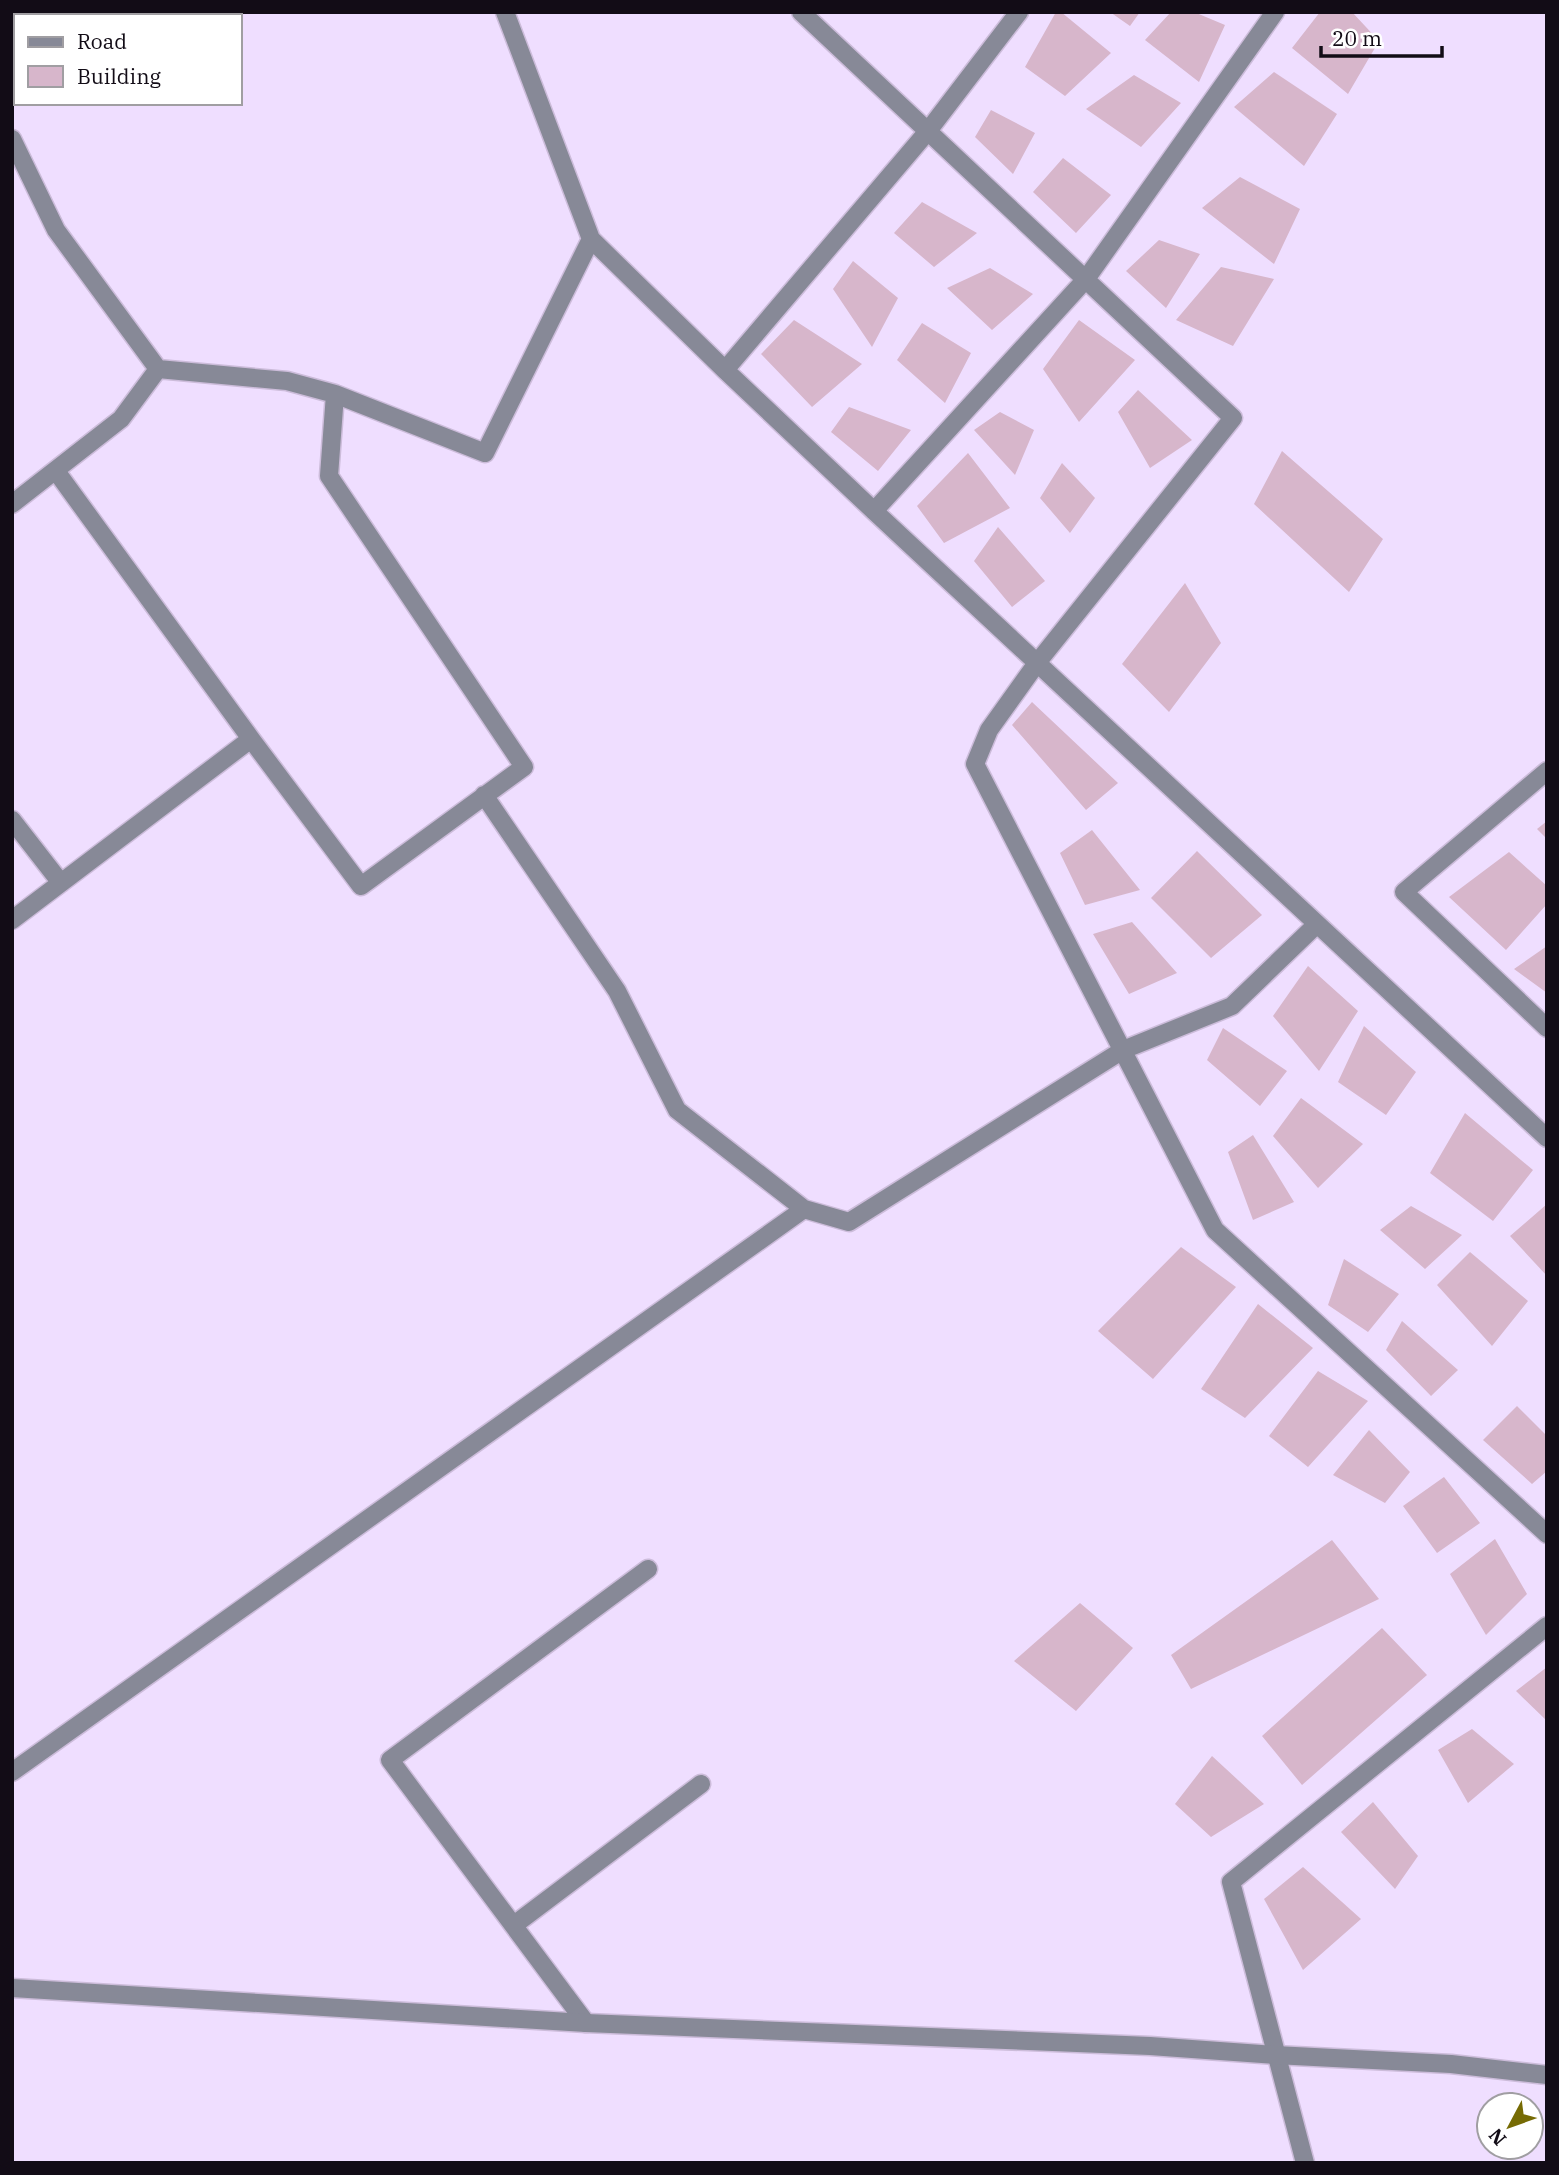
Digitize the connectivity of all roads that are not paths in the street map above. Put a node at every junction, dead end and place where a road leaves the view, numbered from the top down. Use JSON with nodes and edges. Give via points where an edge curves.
{"nodes":[{"id":1,"x":505,"y":12,"type":"edge"},
{"id":2,"x":801,"y":12,"type":"edge"},
{"id":3,"x":1018,"y":12,"type":"edge"},
{"id":4,"x":1275,"y":12,"type":"edge"},
{"id":5,"x":928,"y":131,"type":"junction"},
{"id":6,"x":12,"y":139,"type":"edge"},
{"id":7,"x":591,"y":239,"type":"junction"},
{"id":8,"x":1086,"y":279,"type":"junction"},
{"id":9,"x":158,"y":369,"type":"junction"},
{"id":10,"x":725,"y":370,"type":"junction"},
{"id":11,"x":335,"y":394,"type":"junction"},
{"id":12,"x":56,"y":471,"type":"junction"},
{"id":13,"x":12,"y":504,"type":"edge"},
{"id":14,"x":874,"y":511,"type":"junction"},
{"id":15,"x":1037,"y":663,"type":"junction"},
{"id":16,"x":251,"y":739,"type":"junction"},
{"id":17,"x":1547,"y":771,"type":"edge"},
{"id":18,"x":484,"y":795,"type":"junction"},
{"id":19,"x":12,"y":820,"type":"edge"},
{"id":20,"x":61,"y":883,"type":"junction"},
{"id":21,"x":12,"y":920,"type":"edge"},
{"id":22,"x":1317,"y":925,"type":"junction"},
{"id":23,"x":1547,"y":1028,"type":"edge"},
{"id":24,"x":1123,"y":1050,"type":"junction"},
{"id":25,"x":1547,"y":1138,"type":"edge"},
{"id":26,"x":804,"y":1209,"type":"junction"},
{"id":27,"x":1547,"y":1534,"type":"edge"},
{"id":28,"x":648,"y":1569,"type":"dead end"},
{"id":29,"x":1547,"y":1626,"type":"edge"},
{"id":30,"x":12,"y":1772,"type":"edge"},
{"id":31,"x":701,"y":1784,"type":"dead end"},
{"id":32,"x":514,"y":1925,"type":"junction"},
{"id":33,"x":12,"y":1988,"type":"edge"},
{"id":34,"x":586,"y":2023,"type":"junction"},
{"id":35,"x":1275,"y":2055,"type":"junction"},
{"id":36,"x":1547,"y":2075,"type":"edge"},
{"id":37,"x":1305,"y":2163,"type":"edge"}],
"edges":[{"from":1,"to":7,"type":"street"},
{"from":2,"to":5,"type":"street"},
{"from":3,"to":5,"type":"street"},
{"from":4,"to":8,"type":"street"},
{"from":5,"to":8,"type":"street"},
{"from":5,"to":10,"type":"street"},
{"from":6,"to":9,"type":"street","via":[[56,230]]},
{"from":7,"to":10,"type":"street"},
{"from":7,"to":11,"type":"street","via":[[485,453]]},
{"from":8,"to":14,"type":"street"},
{"from":8,"to":15,"type":"street","via":[[1234,418]]},
{"from":9,"to":11,"type":"street","via":[[287,381]]},
{"from":9,"to":12,"type":"street","via":[[121,419]]},
{"from":10,"to":14,"type":"street"},
{"from":11,"to":18,"type":"street","via":[[329,476],[523,768]]},
{"from":12,"to":13,"type":"street"},
{"from":12,"to":16,"type":"street"},
{"from":14,"to":15,"type":"street"},
{"from":15,"to":22,"type":"street"},
{"from":15,"to":24,"type":"street","via":[[989,730],[975,764]]},
{"from":16,"to":18,"type":"street","via":[[361,886]]},
{"from":16,"to":20,"type":"street"},
{"from":17,"to":23,"type":"street","via":[[1404,892]]},
{"from":18,"to":26,"type":"street","via":[[617,991],[677,1110]]},
{"from":19,"to":20,"type":"street"},
{"from":20,"to":21,"type":"street"},
{"from":22,"to":24,"type":"street","via":[[1232,1006]]},
{"from":22,"to":25,"type":"street"},
{"from":24,"to":26,"type":"street","via":[[849,1222]]},
{"from":24,"to":27,"type":"street","via":[[1215,1230]]},
{"from":26,"to":30,"type":"street"},
{"from":28,"to":32,"type":"street","via":[[390,1760]]},
{"from":29,"to":35,"type":"street","via":[[1231,1882]]},
{"from":31,"to":32,"type":"street"},
{"from":32,"to":34,"type":"street"},
{"from":33,"to":34,"type":"street"},
{"from":34,"to":35,"type":"street"},
{"from":35,"to":36,"type":"street","via":[[1451,2064]]},
{"from":35,"to":37,"type":"street"}]}
